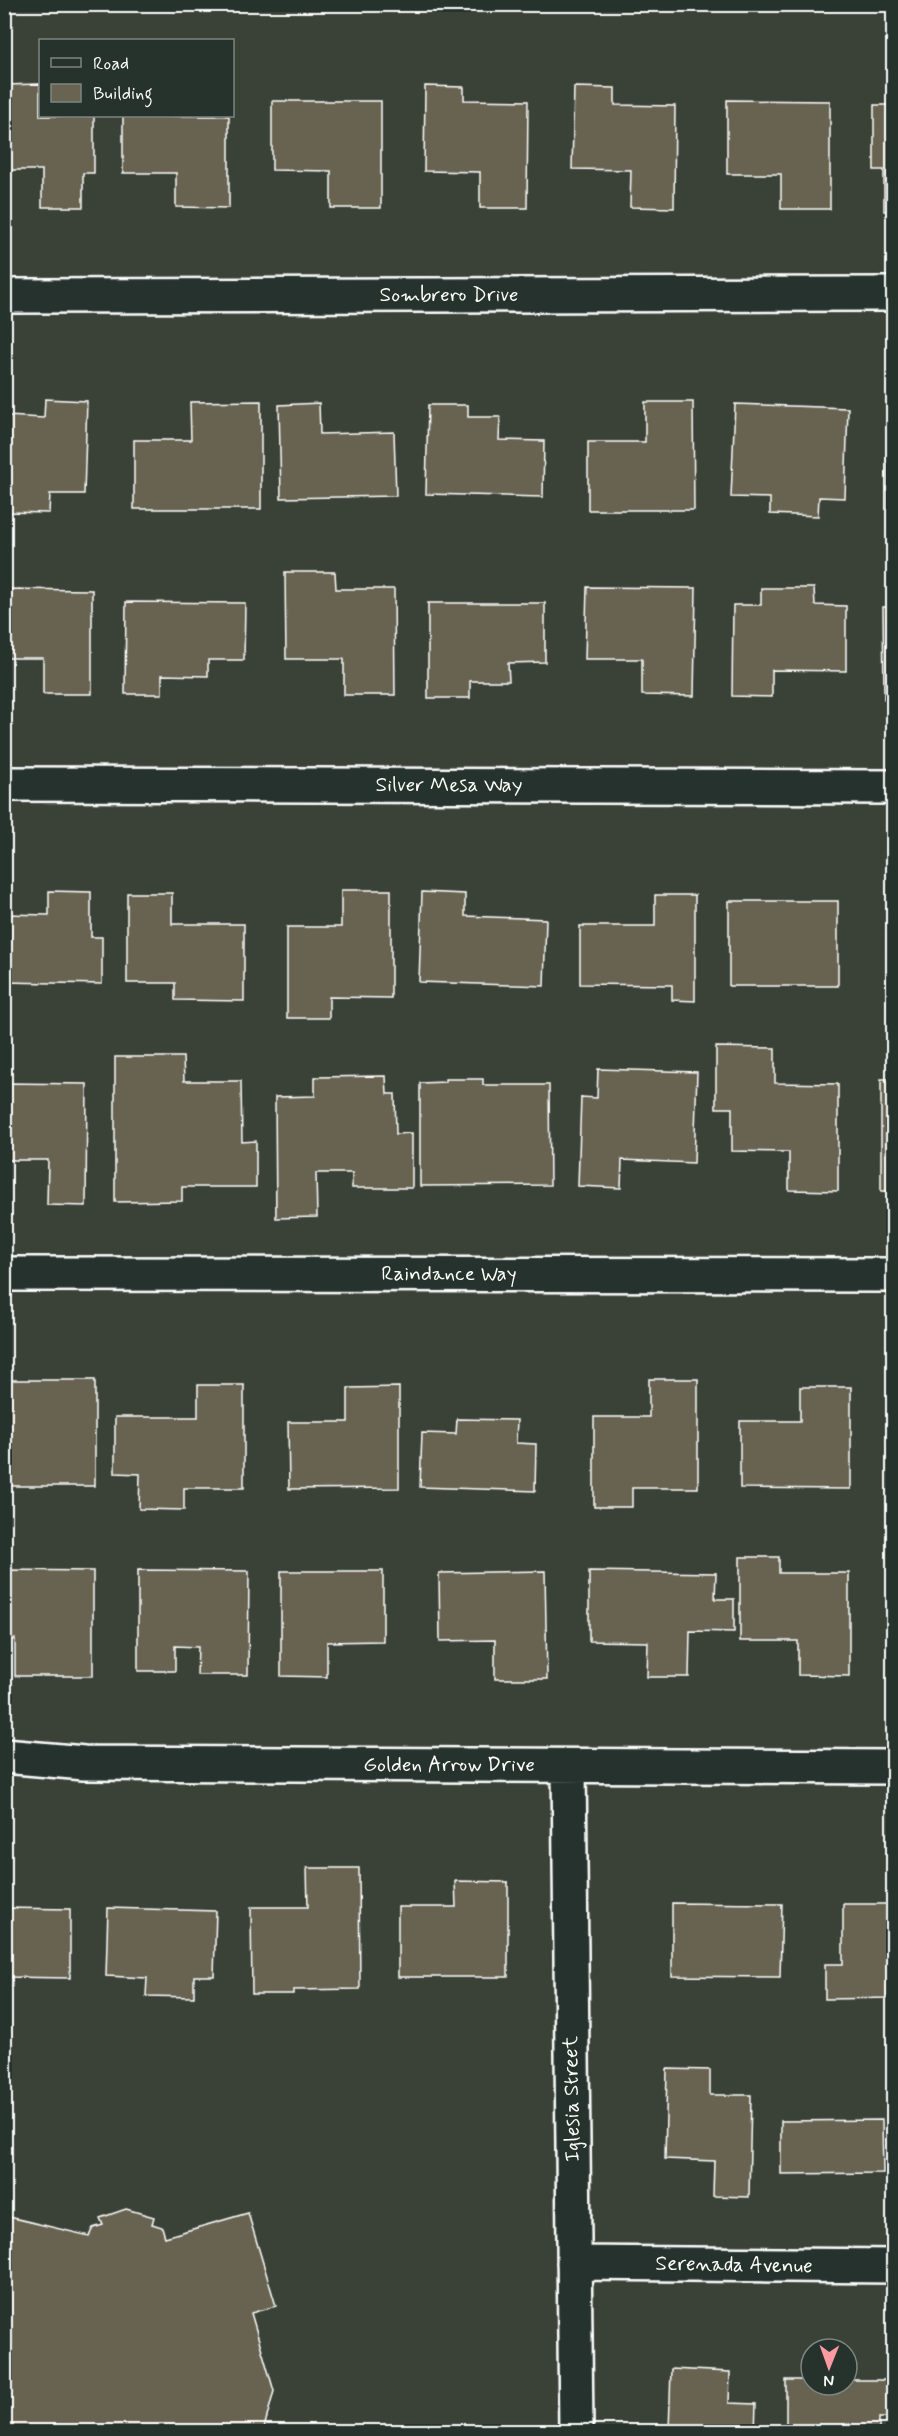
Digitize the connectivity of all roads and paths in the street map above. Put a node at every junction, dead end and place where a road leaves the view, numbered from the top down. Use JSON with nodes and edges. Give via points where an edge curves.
{"nodes":[{"id":1,"x":894,"y":294,"type":"edge"},
{"id":2,"x":4,"y":296,"type":"edge"},
{"id":3,"x":4,"y":784,"type":"edge"},
{"id":4,"x":894,"y":787,"type":"edge"},
{"id":5,"x":4,"y":1274,"type":"edge"},
{"id":6,"x":894,"y":1275,"type":"edge"},
{"id":7,"x":4,"y":1756,"type":"edge"},
{"id":8,"x":569,"y":1766,"type":"junction"},
{"id":9,"x":894,"y":1767,"type":"edge"},
{"id":10,"x":574,"y":2263,"type":"junction"},
{"id":11,"x":894,"y":2266,"type":"edge"},
{"id":12,"x":576,"y":2432,"type":"edge"}],
"edges":[{"from":1,"to":2,"type":"street","name":"Sombrero Drive"},
{"from":3,"to":4,"type":"street","name":"Silver Mesa Way"},
{"from":5,"to":6,"type":"street","name":"Raindance Way"},
{"from":7,"to":8,"type":"street","name":"Golden Arrow Drive","via":[[84,1763]]},
{"from":8,"to":9,"type":"street","name":"Golden Arrow Drive"},
{"from":8,"to":10,"type":"street","name":"Iglesia Street"},
{"from":10,"to":11,"type":"street","name":"Serenada Avenue"},
{"from":10,"to":12,"type":"street","name":"Iglesia Street"}]}
